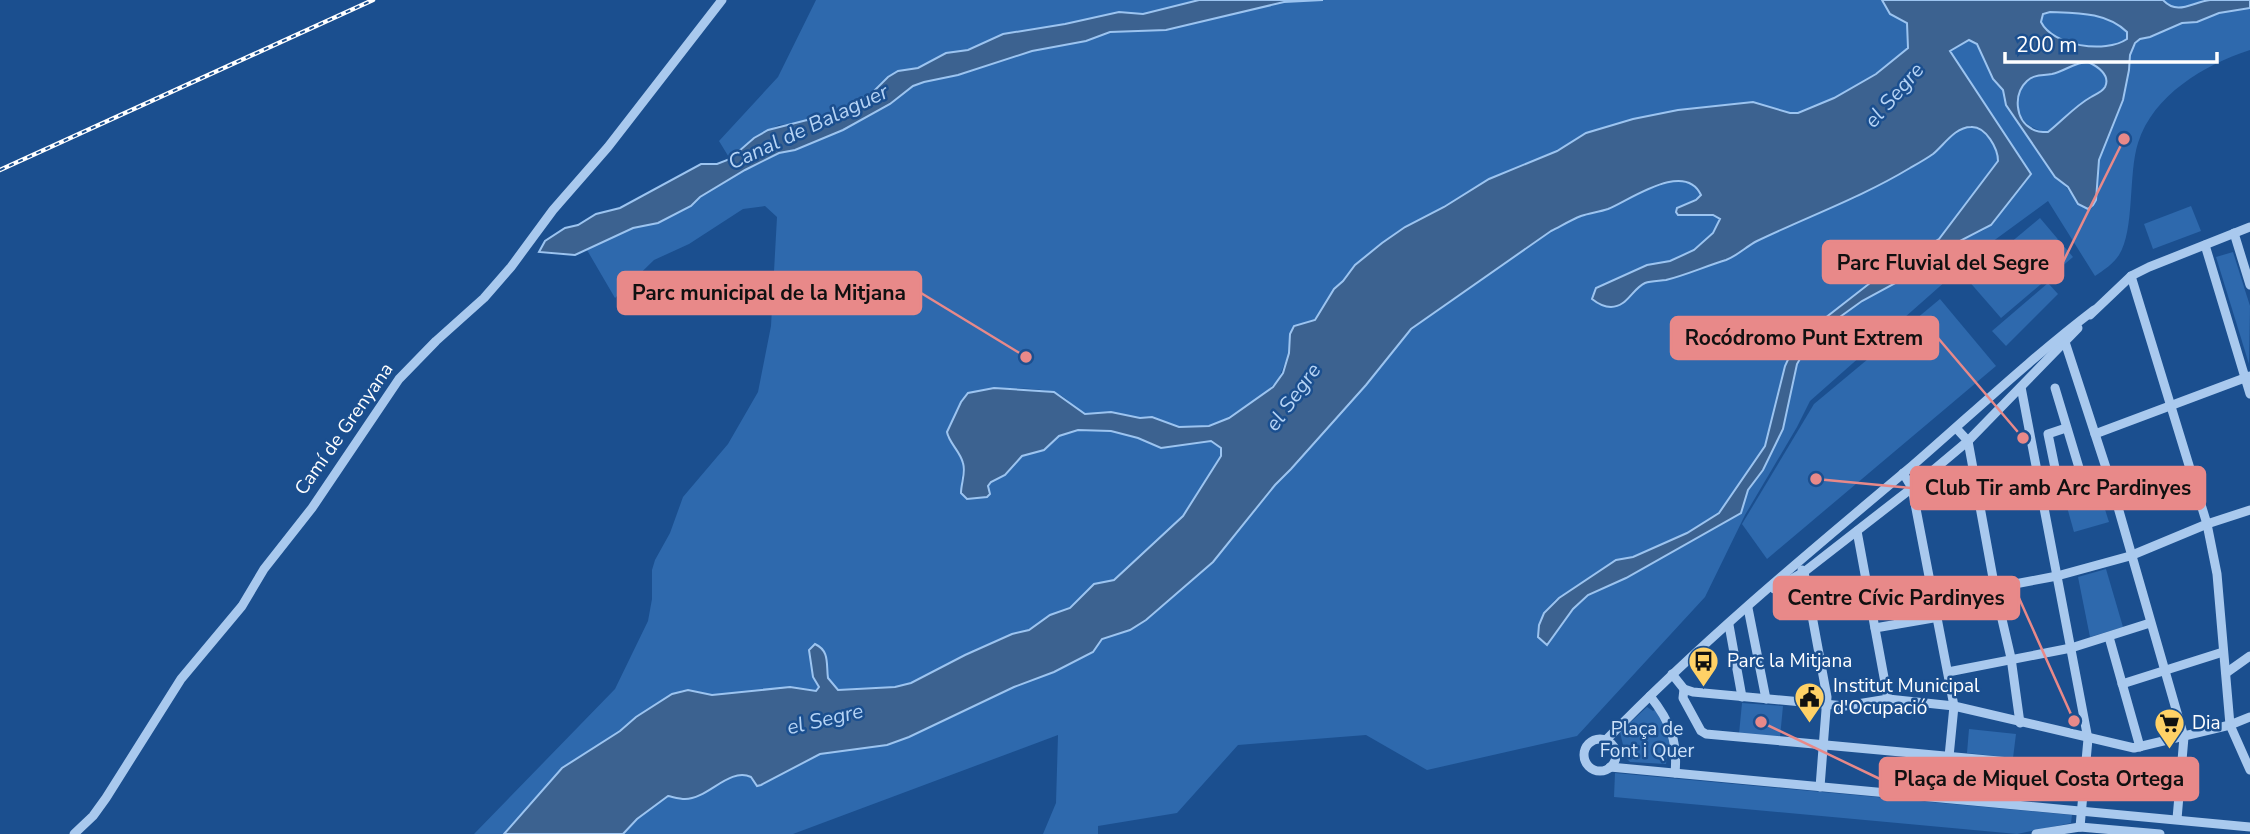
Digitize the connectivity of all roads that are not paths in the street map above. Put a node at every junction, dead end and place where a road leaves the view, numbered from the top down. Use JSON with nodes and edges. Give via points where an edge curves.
{"nodes":[{"id":1,"x":722,"y":0,"type":"edge"},
{"id":2,"x":2250,"y":227,"type":"edge"},
{"id":3,"x":2234,"y":233,"type":"junction"},
{"id":4,"x":2205,"y":245,"type":"junction"},
{"id":5,"x":2131,"y":276,"type":"junction"},
{"id":6,"x":2250,"y":285,"type":"edge"},
{"id":7,"x":2064,"y":338,"type":"junction"},
{"id":8,"x":2021,"y":371,"type":"junction"},
{"id":9,"x":2247,"y":377,"type":"edge"},
{"id":10,"x":2007,"y":383,"type":"junction"},
{"id":11,"x":2055,"y":388,"type":"dead end"},
{"id":12,"x":2018,"y":392,"type":"junction"},
{"id":13,"x":2250,"y":394,"type":"edge"},
{"id":14,"x":2171,"y":406,"type":"junction"},
{"id":15,"x":1956,"y":428,"type":"junction"},
{"id":16,"x":2066,"y":428,"type":"junction"},
{"id":17,"x":2095,"y":434,"type":"junction"},
{"id":18,"x":1969,"y":441,"type":"junction"},
{"id":19,"x":1903,"y":473,"type":"junction"},
{"id":20,"x":2110,"y":483,"type":"junction"},
{"id":21,"x":1912,"y":488,"type":"junction"},
{"id":22,"x":2086,"y":491,"type":"junction"},
{"id":23,"x":2062,"y":498,"type":"junction"},
{"id":24,"x":2043,"y":503,"type":"junction"},
{"id":25,"x":2250,"y":510,"type":"edge"},
{"id":26,"x":2207,"y":524,"type":"junction"},
{"id":27,"x":1857,"y":531,"type":"junction"},
{"id":28,"x":2130,"y":556,"type":"junction"},
{"id":29,"x":1795,"y":564,"type":"junction"},
{"id":30,"x":1804,"y":572,"type":"junction"},
{"id":31,"x":2057,"y":576,"type":"junction"},
{"id":32,"x":1995,"y":589,"type":"junction"},
{"id":33,"x":1760,"y":597,"type":"junction"},
{"id":34,"x":1935,"y":599,"type":"junction"},
{"id":35,"x":1748,"y":608,"type":"junction"},
{"id":36,"x":1939,"y":617,"type":"junction"},
{"id":37,"x":2150,"y":623,"type":"junction"},
{"id":38,"x":1729,"y":625,"type":"junction"},
{"id":39,"x":1875,"y":628,"type":"junction"},
{"id":40,"x":2109,"y":637,"type":"junction"},
{"id":41,"x":2071,"y":648,"type":"junction"},
{"id":42,"x":2223,"y":652,"type":"junction"},
{"id":43,"x":2250,"y":656,"type":"edge"},
{"id":44,"x":2011,"y":658,"type":"junction"},
{"id":45,"x":1948,"y":671,"type":"junction"},
{"id":46,"x":2164,"y":671,"type":"junction"},
{"id":47,"x":2226,"y":673,"type":"junction"},
{"id":48,"x":1672,"y":674,"type":"junction"},
{"id":49,"x":2122,"y":684,"type":"junction"},
{"id":50,"x":1684,"y":689,"type":"junction"},
{"id":51,"x":1650,"y":695,"type":"junction"},
{"id":52,"x":1742,"y":697,"type":"junction"},
{"id":53,"x":1766,"y":699,"type":"junction"},
{"id":54,"x":1888,"y":699,"type":"junction"},
{"id":55,"x":1827,"y":704,"type":"junction"},
{"id":56,"x":1954,"y":706,"type":"junction"},
{"id":57,"x":2250,"y":717,"type":"edge"},
{"id":58,"x":2020,"y":723,"type":"junction"},
{"id":59,"x":2230,"y":725,"type":"junction"},
{"id":60,"x":2184,"y":737,"type":"junction"},
{"id":61,"x":2088,"y":739,"type":"junction"},
{"id":62,"x":1606,"y":740,"type":"junction"},
{"id":63,"x":1824,"y":744,"type":"junction"},
{"id":64,"x":2140,"y":747,"type":"junction"},
{"id":65,"x":1949,"y":755,"type":"junction"},
{"id":66,"x":1615,"y":765,"type":"junction"},
{"id":67,"x":2086,"y":769,"type":"junction"},
{"id":68,"x":2250,"y":770,"type":"edge"},
{"id":69,"x":1675,"y":773,"type":"junction"},
{"id":70,"x":1819,"y":787,"type":"junction"},
{"id":71,"x":1945,"y":797,"type":"junction"},
{"id":72,"x":2082,"y":812,"type":"junction"},
{"id":73,"x":2177,"y":819,"type":"junction"},
{"id":74,"x":2080,"y":827,"type":"junction"},
{"id":75,"x":2250,"y":827,"type":"edge"},
{"id":76,"x":2049,"y":832,"type":"edge"},
{"id":77,"x":74,"y":834,"type":"edge"},
{"id":78,"x":2036,"y":834,"type":"edge"},
{"id":79,"x":2160,"y":834,"type":"edge"}],
"edges":[{"from":1,"to":77,"type":"street","name":"Camí de Grenyana","via":[[505,275],[399,379],[242,606],[181,679],[106,798]]},
{"from":2,"to":3,"type":"street"},
{"from":3,"to":4,"type":"street"},
{"from":3,"to":6,"type":"street"},
{"from":4,"to":5,"type":"street"},
{"from":4,"to":9,"type":"street"},
{"from":5,"to":7,"type":"street"},
{"from":5,"to":14,"type":"street"},
{"from":7,"to":8,"type":"street"},
{"from":7,"to":12,"type":"street"},
{"from":7,"to":17,"type":"street"},
{"from":8,"to":10,"type":"street"},
{"from":8,"to":12,"type":"street"},
{"from":9,"to":13,"type":"street"},
{"from":9,"to":14,"type":"street"},
{"from":10,"to":12,"type":"street"},
{"from":10,"to":15,"type":"street"},
{"from":11,"to":16,"type":"street"},
{"from":12,"to":18,"type":"street"},
{"from":12,"to":24,"type":"street"},
{"from":14,"to":17,"type":"street"},
{"from":14,"to":26,"type":"street"},
{"from":15,"to":18,"type":"street"},
{"from":15,"to":19,"type":"street"},
{"from":16,"to":22,"type":"street"},
{"from":16,"to":23,"type":"street","via":[[2048,434]]},
{"from":17,"to":20,"type":"street"},
{"from":18,"to":21,"type":"street"},
{"from":18,"to":32,"type":"street"},
{"from":19,"to":21,"type":"street"},
{"from":19,"to":29,"type":"street"},
{"from":20,"to":22,"type":"street"},
{"from":20,"to":28,"type":"street"},
{"from":21,"to":27,"type":"street"},
{"from":21,"to":34,"type":"street"},
{"from":22,"to":23,"type":"street"},
{"from":23,"to":24,"type":"street"},
{"from":24,"to":31,"type":"street"},
{"from":25,"to":26,"type":"street"},
{"from":26,"to":28,"type":"street"},
{"from":26,"to":42,"type":"street","via":[[2217,574]]},
{"from":27,"to":30,"type":"street"},
{"from":27,"to":39,"type":"street"},
{"from":28,"to":31,"type":"street"},
{"from":28,"to":37,"type":"street"},
{"from":29,"to":30,"type":"street"},
{"from":29,"to":33,"type":"street"},
{"from":30,"to":33,"type":"street"},
{"from":30,"to":55,"type":"street"},
{"from":31,"to":32,"type":"street"},
{"from":31,"to":41,"type":"street"},
{"from":32,"to":34,"type":"street"},
{"from":32,"to":44,"type":"street"},
{"from":33,"to":35,"type":"street"},
{"from":34,"to":36,"type":"street"},
{"from":35,"to":38,"type":"street"},
{"from":35,"to":53,"type":"street"},
{"from":36,"to":39,"type":"street"},
{"from":36,"to":45,"type":"street"},
{"from":37,"to":40,"type":"street"},
{"from":37,"to":46,"type":"street"},
{"from":38,"to":48,"type":"street"},
{"from":38,"to":52,"type":"street"},
{"from":39,"to":54,"type":"street"},
{"from":40,"to":41,"type":"street"},
{"from":40,"to":49,"type":"street"},
{"from":41,"to":44,"type":"street"},
{"from":41,"to":61,"type":"street"},
{"from":42,"to":46,"type":"street"},
{"from":42,"to":47,"type":"street"},
{"from":43,"to":47,"type":"street"},
{"from":44,"to":45,"type":"street"},
{"from":44,"to":58,"type":"street"},
{"from":45,"to":56,"type":"street"},
{"from":46,"to":49,"type":"street"},
{"from":46,"to":60,"type":"street"},
{"from":47,"to":59,"type":"street"},
{"from":48,"to":50,"type":"street"},
{"from":48,"to":51,"type":"street"},
{"from":49,"to":64,"type":"street"},
{"from":50,"to":52,"type":"street"},
{"from":50,"to":63,"type":"street","via":[[1683,698],[1703,733]]},
{"from":51,"to":62,"type":"street"},
{"from":51,"to":69,"type":"street","via":[[1673,732]]},
{"from":52,"to":53,"type":"street"},
{"from":53,"to":55,"type":"street"},
{"from":54,"to":55,"type":"street"},
{"from":54,"to":56,"type":"street"},
{"from":55,"to":63,"type":"street"},
{"from":56,"to":58,"type":"street"},
{"from":56,"to":65,"type":"street"},
{"from":57,"to":59,"type":"street"},
{"from":58,"to":61,"type":"street"},
{"from":59,"to":60,"type":"street"},
{"from":59,"to":68,"type":"street"},
{"from":60,"to":64,"type":"street"},
{"from":60,"to":73,"type":"street"},
{"from":61,"to":64,"type":"street"},
{"from":61,"to":67,"type":"street"},
{"from":62,"to":66,"type":"street","via":[[1615,750]]},
{"from":62,"to":66,"type":"street","via":[[1591,741],[1584,757],[1595,770]]},
{"from":63,"to":65,"type":"street"},
{"from":63,"to":70,"type":"street"},
{"from":65,"to":67,"type":"street"},
{"from":65,"to":71,"type":"street"},
{"from":66,"to":69,"type":"street"},
{"from":67,"to":72,"type":"street"},
{"from":69,"to":70,"type":"street"},
{"from":70,"to":71,"type":"street"},
{"from":71,"to":72,"type":"street"},
{"from":72,"to":73,"type":"street"},
{"from":72,"to":74,"type":"street"},
{"from":73,"to":75,"type":"street"},
{"from":74,"to":76,"type":"street"},
{"from":74,"to":79,"type":"street"},
{"from":76,"to":78,"type":"street"}]}
